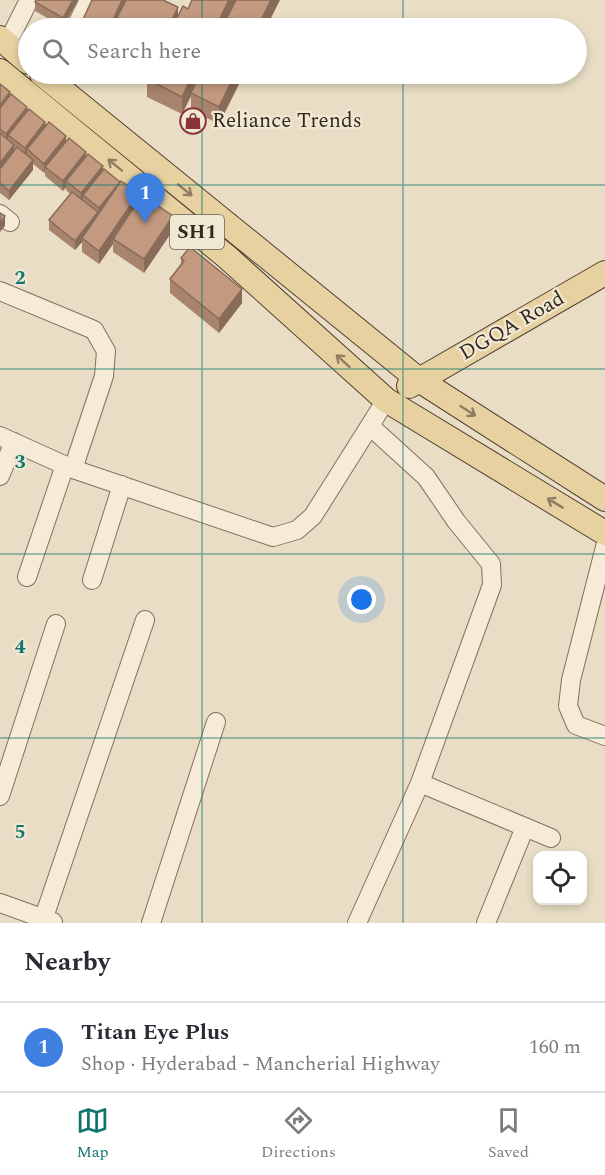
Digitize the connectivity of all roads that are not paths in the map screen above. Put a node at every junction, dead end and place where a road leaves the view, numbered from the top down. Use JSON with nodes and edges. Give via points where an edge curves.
{"nodes":[{"id":1,"x":29,"y":0,"type":"edge"},
{"id":2,"x":89,"y":0,"type":"edge"},
{"id":3,"x":18,"y":18,"type":"edge"},
{"id":4,"x":18,"y":18,"type":"edge"},
{"id":5,"x":80,"y":18,"type":"edge"},
{"id":6,"x":4,"y":41,"type":"edge"},
{"id":7,"x":18,"y":53,"type":"edge"},
{"id":8,"x":0,"y":71,"type":"edge"},
{"id":9,"x":59,"y":84,"type":"edge"},
{"id":10,"x":605,"y":273,"type":"edge"},
{"id":11,"x":0,"y":291,"type":"edge"},
{"id":12,"x":419,"y":380,"type":"junction"},
{"id":13,"x":386,"y":400,"type":"junction"},
{"id":14,"x":371,"y":427,"type":"junction"},
{"id":15,"x":7,"y":439,"type":"edge"},
{"id":16,"x":69,"y":467,"type":"junction"},
{"id":17,"x":0,"y":476,"type":"edge"},
{"id":18,"x":122,"y":485,"type":"junction"},
{"id":19,"x":603,"y":494,"type":"edge"},
{"id":20,"x":605,"y":533,"type":"edge"},
{"id":21,"x":605,"y":547,"type":"edge"},
{"id":22,"x":27,"y":577,"type":"dead end"},
{"id":23,"x":92,"y":580,"type":"dead end"},
{"id":24,"x":145,"y":620,"type":"dead end"},
{"id":25,"x":56,"y":624,"type":"dead end"},
{"id":26,"x":216,"y":722,"type":"dead end"},
{"id":27,"x":605,"y":736,"type":"edge"},
{"id":28,"x":420,"y":783,"type":"junction"},
{"id":29,"x":0,"y":796,"type":"edge"},
{"id":30,"x":525,"y":827,"type":"junction"},
{"id":31,"x":551,"y":837,"type":"dead end"},
{"id":32,"x":0,"y":903,"type":"edge"},
{"id":33,"x":47,"y":922,"type":"edge"},
{"id":34,"x":151,"y":923,"type":"edge"},
{"id":35,"x":357,"y":923,"type":"edge"},
{"id":36,"x":486,"y":923,"type":"edge"}],
"edges":[{"from":1,"to":4,"type":"street"},
{"from":2,"to":5,"type":"street"},
{"from":3,"to":6,"type":"street"},
{"from":6,"to":7,"type":"main road"},
{"from":13,"to":8,"type":"main road","number":"SH1","one_way":true,"via":[[227,257]]},
{"from":9,"to":12,"type":"main road","number":"SH1","one_way":true},
{"from":10,"to":12,"type":"main road","name":"DGQA Road"},
{"from":11,"to":16,"type":"street","via":[[94,330],[106,351],[104,376]]},
{"from":12,"to":13,"type":"main road","name":"DGQA Road"},
{"from":12,"to":19,"type":"main road","number":"SH1","one_way":true},
{"from":13,"to":14,"type":"street"},
{"from":20,"to":13,"type":"main road","number":"SH1","one_way":true},
{"from":14,"to":18,"type":"street","via":[[313,516],[297,530],[273,537]]},
{"from":14,"to":28,"type":"street","via":[[426,477],[491,564],[492,585]]},
{"from":15,"to":16,"type":"street"},
{"from":15,"to":17,"type":"street"},
{"from":16,"to":18,"type":"street"},
{"from":16,"to":22,"type":"street"},
{"from":18,"to":23,"type":"street"},
{"from":21,"to":27,"type":"street","via":[[568,706],[576,725]]},
{"from":24,"to":33,"type":"street"},
{"from":25,"to":29,"type":"street"},
{"from":26,"to":34,"type":"street"},
{"from":28,"to":30,"type":"street"},
{"from":28,"to":35,"type":"street"},
{"from":30,"to":31,"type":"street"},
{"from":30,"to":36,"type":"street"},
{"from":32,"to":33,"type":"street"}]}
